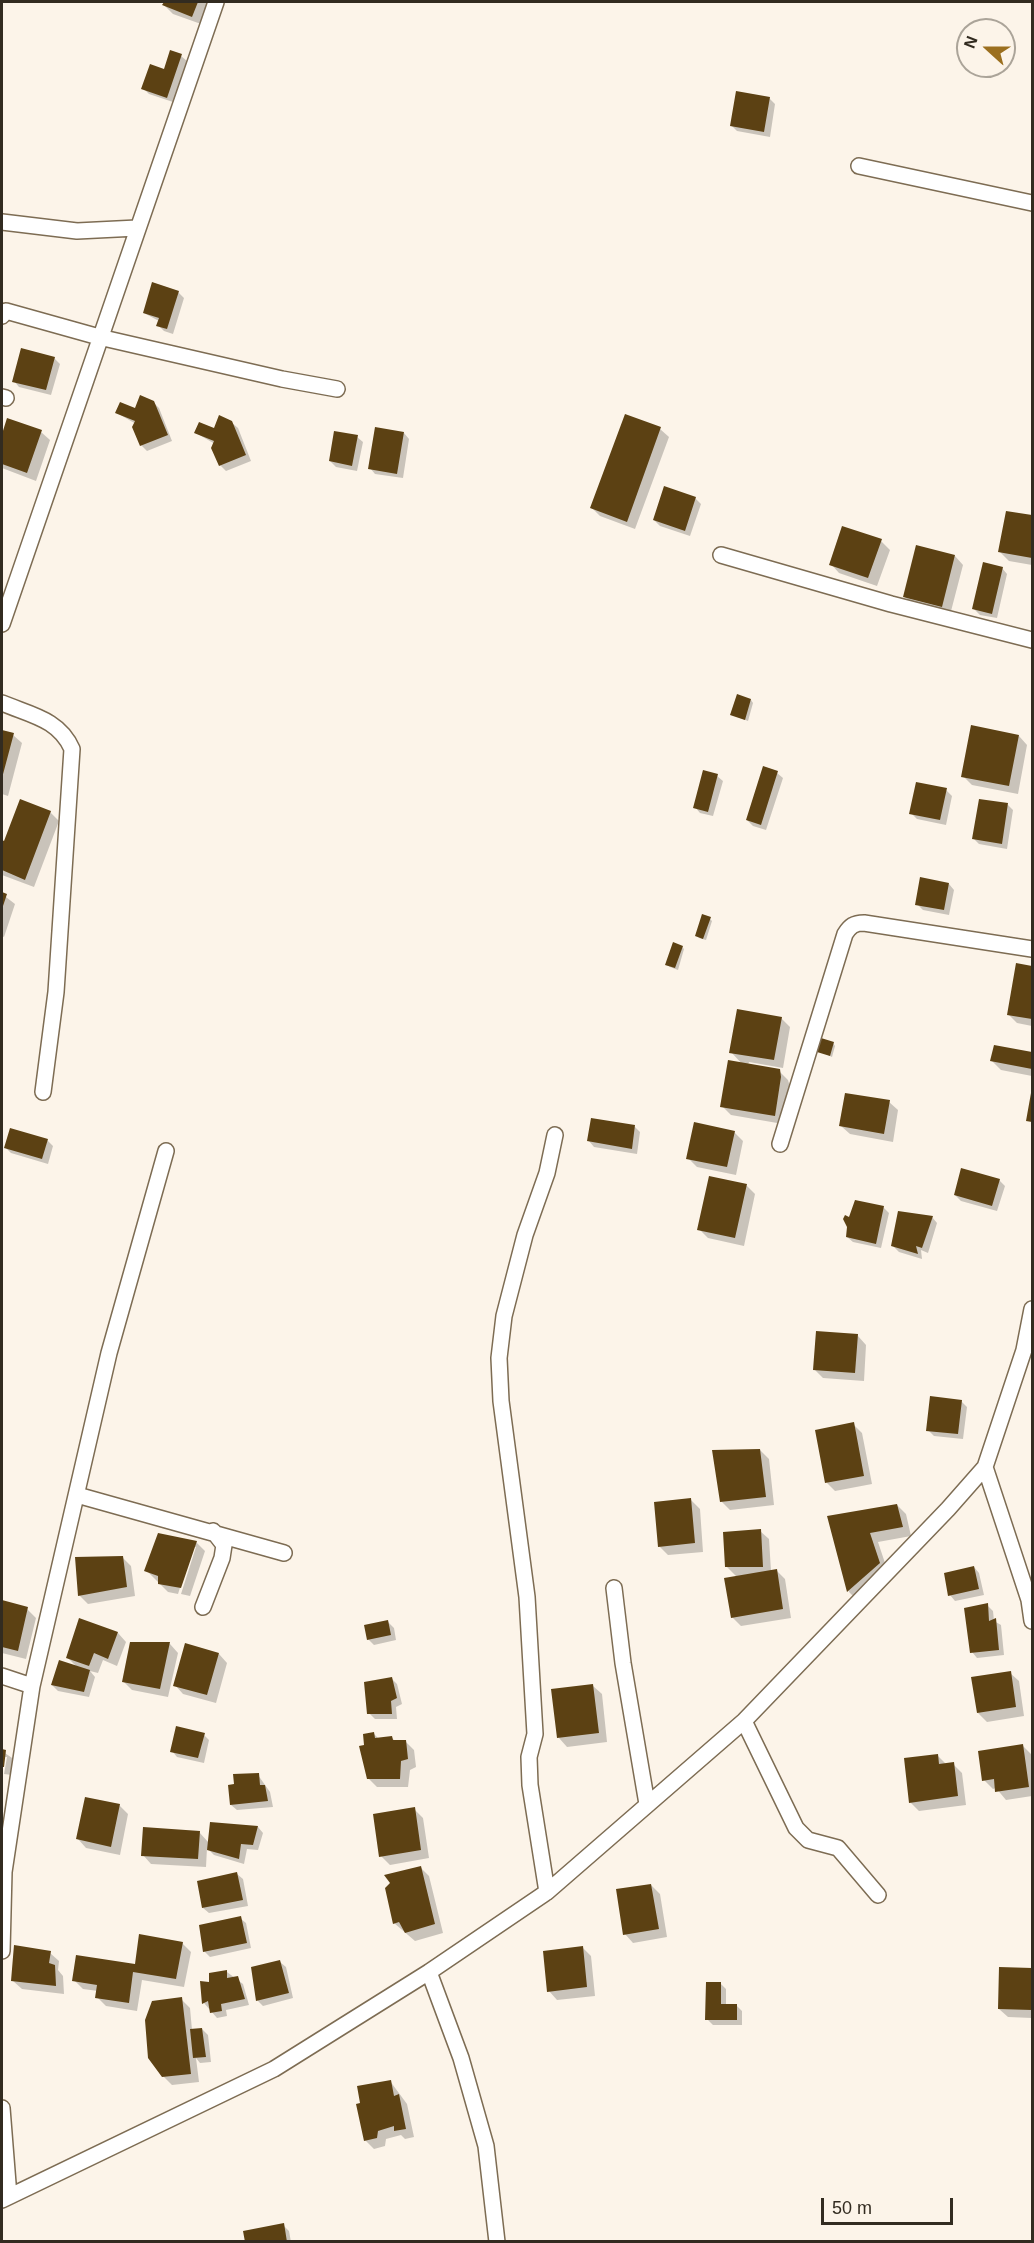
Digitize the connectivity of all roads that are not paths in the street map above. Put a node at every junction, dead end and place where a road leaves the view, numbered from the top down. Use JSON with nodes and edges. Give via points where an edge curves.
{"nodes":[{"id":1,"x":216,"y":2,"type":"edge"},
{"id":2,"x":859,"y":166,"type":"dead end"},
{"id":3,"x":1032,"y":203,"type":"edge"},
{"id":4,"x":2,"y":222,"type":"edge"},
{"id":5,"x":137,"y":228,"type":"junction"},
{"id":6,"x":2,"y":316,"type":"edge"},
{"id":7,"x":99,"y":337,"type":"junction"},
{"id":8,"x":337,"y":389,"type":"dead end"},
{"id":9,"x":721,"y":555,"type":"dead end"},
{"id":10,"x":2,"y":624,"type":"edge"},
{"id":11,"x":1032,"y":639,"type":"edge"},
{"id":12,"x":2,"y":703,"type":"edge"},
{"id":13,"x":1032,"y":949,"type":"edge"},
{"id":14,"x":43,"y":1092,"type":"dead end"},
{"id":15,"x":555,"y":1135,"type":"dead end"},
{"id":16,"x":780,"y":1144,"type":"dead end"},
{"id":17,"x":166,"y":1151,"type":"dead end"},
{"id":18,"x":1032,"y":1309,"type":"edge"},
{"id":19,"x":985,"y":1467,"type":"junction"},
{"id":20,"x":77,"y":1495,"type":"junction"},
{"id":21,"x":213,"y":1531,"type":"junction"},
{"id":22,"x":284,"y":1553,"type":"dead end"},
{"id":23,"x":614,"y":1588,"type":"dead end"},
{"id":24,"x":203,"y":1606,"type":"dead end"},
{"id":25,"x":1032,"y":1621,"type":"edge"},
{"id":26,"x":2,"y":1676,"type":"edge"},
{"id":27,"x":32,"y":1686,"type":"junction"},
{"id":28,"x":744,"y":1721,"type":"junction"},
{"id":29,"x":647,"y":1804,"type":"junction"},
{"id":30,"x":547,"y":1892,"type":"junction"},
{"id":31,"x":878,"y":1895,"type":"dead end"},
{"id":32,"x":2,"y":1951,"type":"edge"},
{"id":33,"x":429,"y":1972,"type":"junction"},
{"id":34,"x":2,"y":2108,"type":"edge"},
{"id":35,"x":5,"y":2198,"type":"edge"},
{"id":36,"x":497,"y":2241,"type":"edge"}],
"edges":[{"from":1,"to":5,"type":"street"},
{"from":2,"to":3,"type":"street"},
{"from":4,"to":5,"type":"street","via":[[77,231]]},
{"from":5,"to":7,"type":"street"},
{"from":6,"to":7,"type":"street","via":[[6,311]]},
{"from":7,"to":8,"type":"street"},
{"from":7,"to":10,"type":"street"},
{"from":9,"to":11,"type":"street"},
{"from":12,"to":14,"type":"street","via":[[53,724],[66,734],[72,749],[56,992]]},
{"from":13,"to":16,"type":"street","via":[[855,923],[844,934]]},
{"from":15,"to":30,"type":"street","via":[[504,1316],[499,1358],[526,1597],[535,1734],[529,1757],[530,1785]]},
{"from":17,"to":20,"type":"street","via":[[109,1353]]},
{"from":18,"to":19,"type":"street","via":[[1024,1350]]},
{"from":19,"to":25,"type":"street","via":[[1029,1600]]},
{"from":19,"to":28,"type":"street"},
{"from":20,"to":21,"type":"street"},
{"from":20,"to":27,"type":"street"},
{"from":21,"to":22,"type":"street"},
{"from":21,"to":24,"type":"street","via":[[224,1545]]},
{"from":23,"to":29,"type":"street"},
{"from":26,"to":27,"type":"street"},
{"from":27,"to":32,"type":"street","via":[[4,1872]]},
{"from":28,"to":29,"type":"street"},
{"from":28,"to":31,"type":"street","via":[[799,1832],[808,1840],[838,1848]]},
{"from":29,"to":30,"type":"street"},
{"from":30,"to":33,"type":"street"},
{"from":33,"to":35,"type":"street","via":[[274,2069]]},
{"from":33,"to":36,"type":"street","via":[[462,2058],[486,2146]]},
{"from":34,"to":35,"type":"street"}]}
